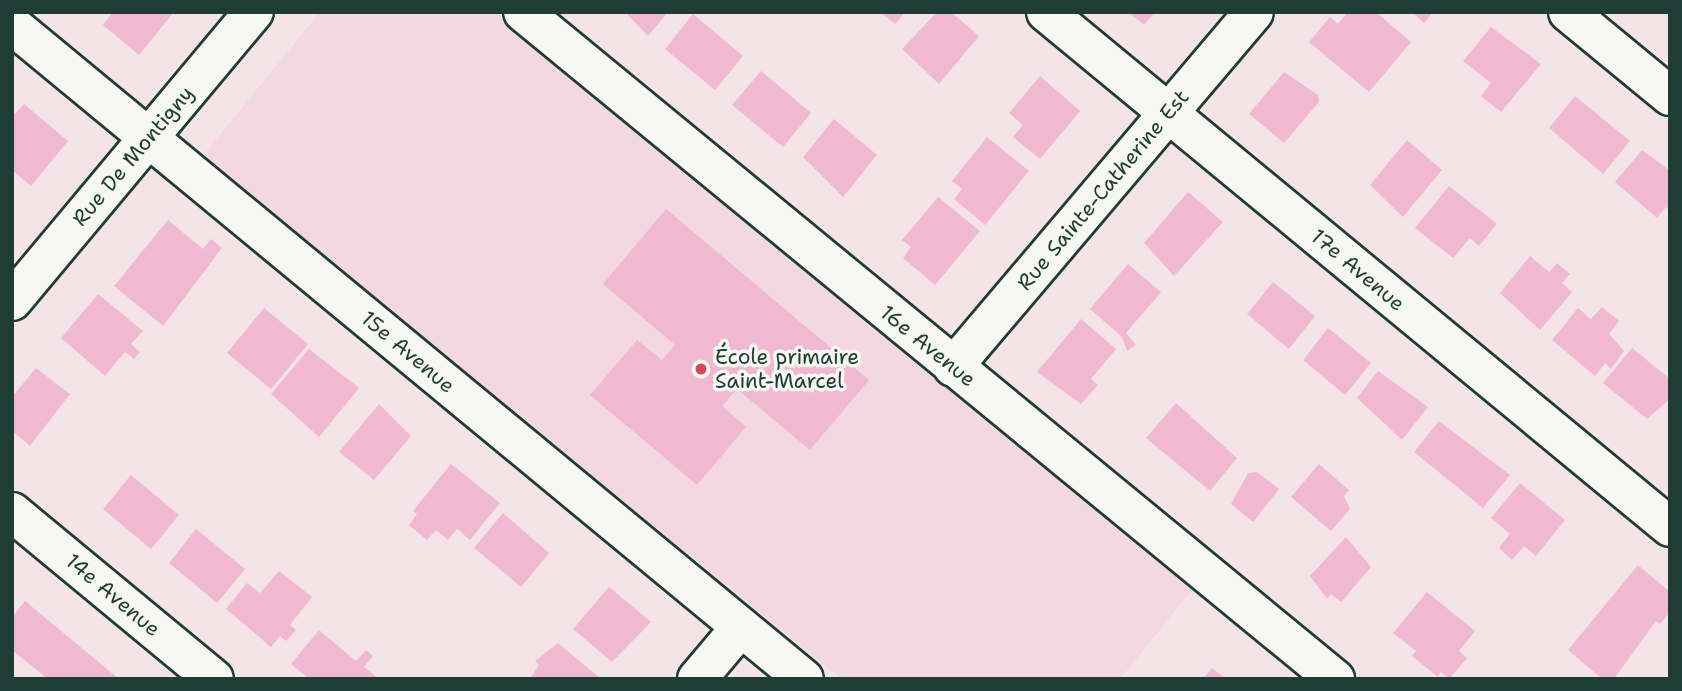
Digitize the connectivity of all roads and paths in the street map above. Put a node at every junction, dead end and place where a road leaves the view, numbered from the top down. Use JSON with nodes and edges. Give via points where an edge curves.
{"nodes":[{"id":1,"x":254,"y":12,"type":"edge"},
{"id":2,"x":523,"y":12,"type":"edge"},
{"id":3,"x":1046,"y":12,"type":"edge"},
{"id":4,"x":1254,"y":12,"type":"edge"},
{"id":5,"x":1568,"y":12,"type":"edge"},
{"id":6,"x":12,"y":25,"type":"edge"},
{"id":7,"x":1670,"y":96,"type":"edge"},
{"id":8,"x":1168,"y":113,"type":"junction"},
{"id":9,"x":148,"y":137,"type":"junction"},
{"id":10,"x":12,"y":301,"type":"edge"},
{"id":11,"x":953,"y":367,"type":"junction"},
{"id":12,"x":12,"y":512,"type":"edge"},
{"id":13,"x":1670,"y":527,"type":"edge"},
{"id":14,"x":741,"y":627,"type":"junction"},
{"id":15,"x":214,"y":679,"type":"edge"},
{"id":16,"x":697,"y":679,"type":"edge"},
{"id":17,"x":804,"y":679,"type":"edge"},
{"id":18,"x":1335,"y":679,"type":"edge"}],
"edges":[{"from":1,"to":9,"type":"street","name":"Rue De Montigny"},
{"from":2,"to":11,"type":"street","name":"16e Avenue"},
{"from":3,"to":8,"type":"street","name":"17e Avenue"},
{"from":4,"to":8,"type":"street","name":"Rue Sainte-Catherine Est"},
{"from":5,"to":7,"type":"street"},
{"from":6,"to":9,"type":"street","name":"15e Avenue"},
{"from":8,"to":11,"type":"street","name":"Rue Sainte-Catherine Est"},
{"from":8,"to":13,"type":"street","name":"17e Avenue"},
{"from":9,"to":10,"type":"street","name":"Rue De Montigny"},
{"from":9,"to":14,"type":"street","name":"15e Avenue"},
{"from":11,"to":18,"type":"street","name":"16e Avenue"},
{"from":12,"to":15,"type":"street","name":"14e Avenue"},
{"from":14,"to":16,"type":"street"},
{"from":14,"to":17,"type":"street","name":"15e Avenue"}]}
